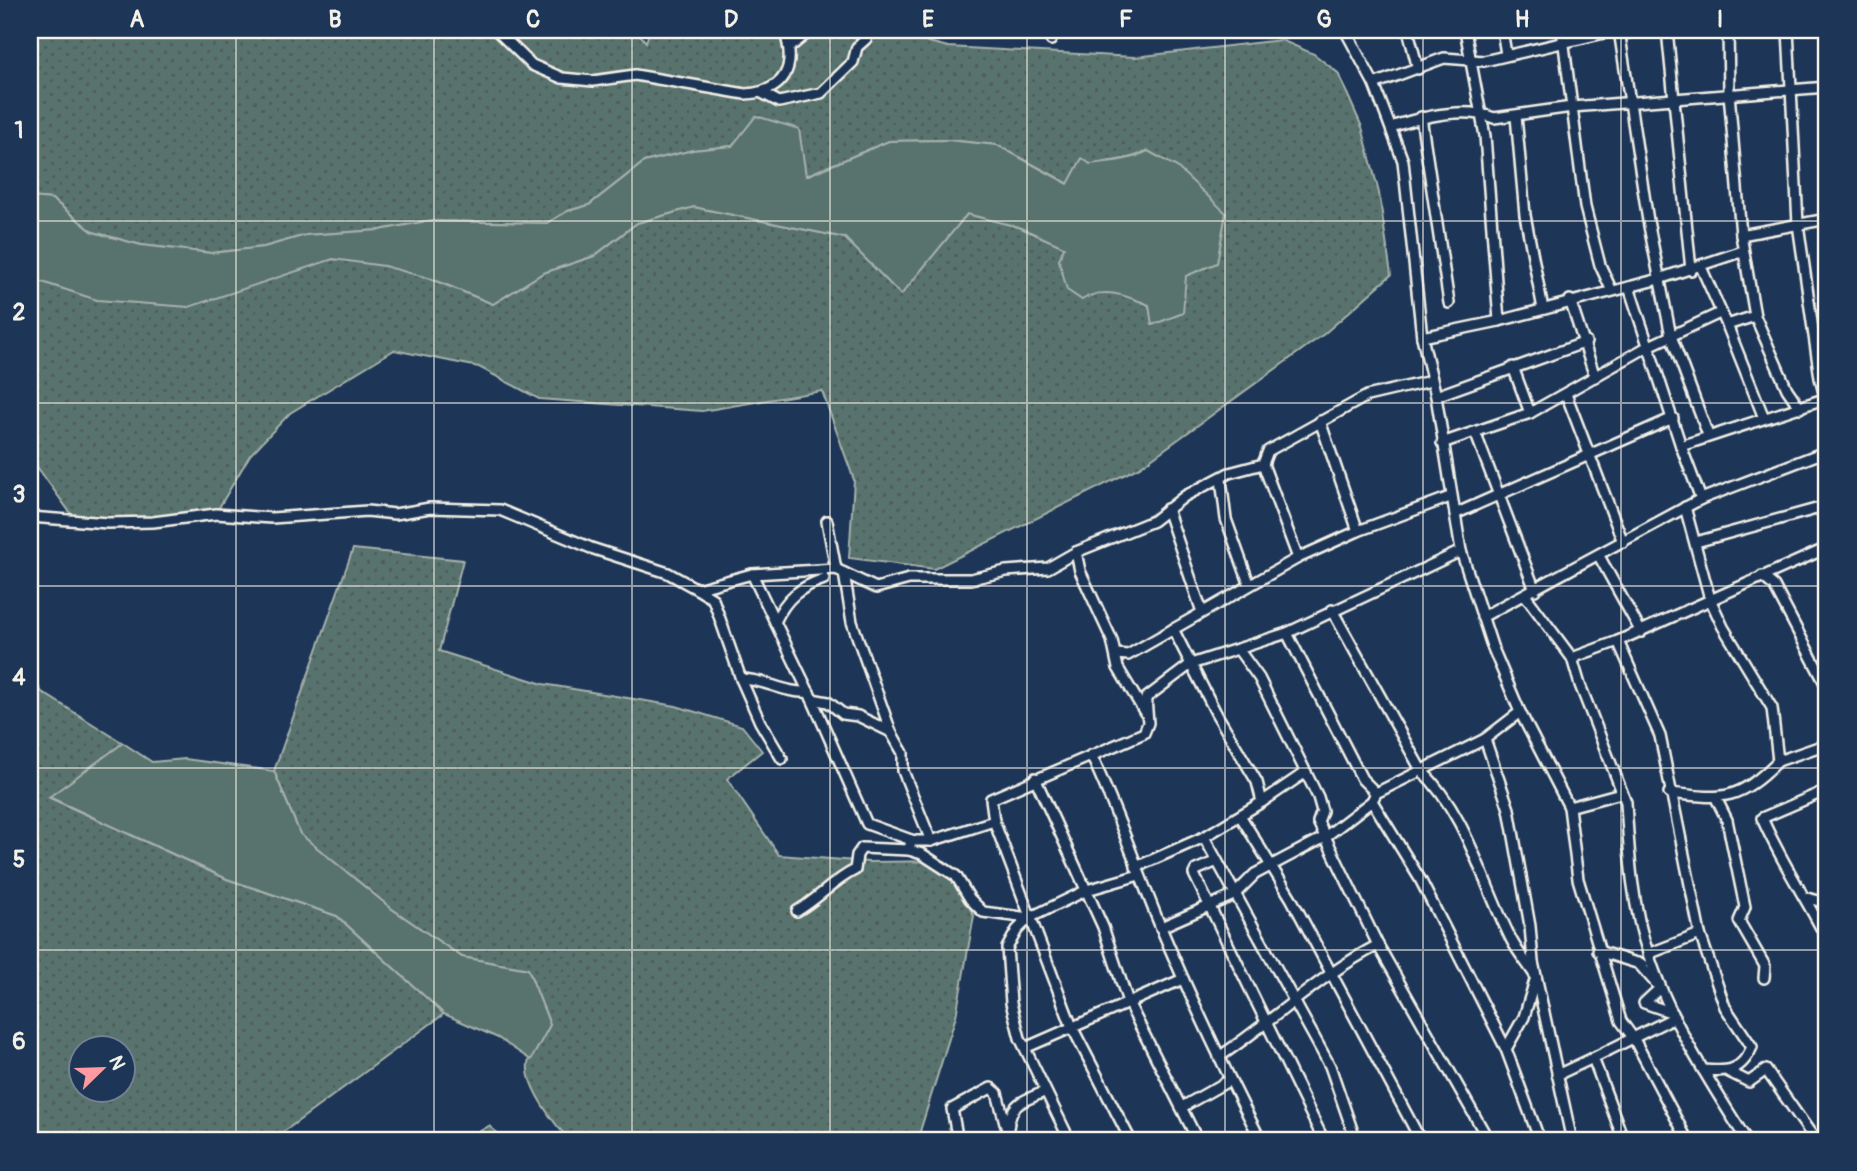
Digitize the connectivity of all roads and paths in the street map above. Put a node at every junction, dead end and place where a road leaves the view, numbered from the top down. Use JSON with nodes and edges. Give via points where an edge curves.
{"nodes":[{"id":1,"x":496,"y":30,"type":"edge"},
{"id":2,"x":784,"y":30,"type":"edge"},
{"id":3,"x":811,"y":30,"type":"edge"},
{"id":4,"x":869,"y":30,"type":"edge"},
{"id":5,"x":1050,"y":30,"type":"edge"},
{"id":6,"x":1345,"y":30,"type":"edge"},
{"id":7,"x":1408,"y":30,"type":"edge"},
{"id":8,"x":1465,"y":30,"type":"edge"},
{"id":9,"x":1502,"y":30,"type":"edge"},
{"id":10,"x":1562,"y":30,"type":"edge"},
{"id":11,"x":1644,"y":30,"type":"edge"},
{"id":12,"x":1667,"y":30,"type":"edge"},
{"id":13,"x":1728,"y":30,"type":"edge"},
{"id":14,"x":1788,"y":30,"type":"edge"},
{"id":15,"x":1619,"y":31,"type":"edge"},
{"id":16,"x":1051,"y":40,"type":"dead end"},
{"id":17,"x":1564,"y":40,"type":"junction"},
{"id":18,"x":790,"y":47,"type":"junction"},
{"id":19,"x":1506,"y":54,"type":"junction"},
{"id":20,"x":1468,"y":58,"type":"junction"},
{"id":21,"x":1418,"y":69,"type":"junction"},
{"id":22,"x":1374,"y":84,"type":"junction"},
{"id":23,"x":1827,"y":87,"type":"edge"},
{"id":24,"x":1790,"y":90,"type":"junction"},
{"id":25,"x":762,"y":93,"type":"junction"},
{"id":26,"x":1729,"y":93,"type":"junction"},
{"id":27,"x":1671,"y":98,"type":"junction"},
{"id":28,"x":1629,"y":103,"type":"junction"},
{"id":29,"x":1572,"y":107,"type":"junction"},
{"id":30,"x":1482,"y":113,"type":"junction"},
{"id":31,"x":1516,"y":116,"type":"junction"},
{"id":32,"x":1421,"y":117,"type":"junction"},
{"id":33,"x":1391,"y":127,"type":"junction"},
{"id":34,"x":1827,"y":219,"type":"edge"},
{"id":35,"x":1798,"y":224,"type":"junction"},
{"id":36,"x":1741,"y":235,"type":"junction"},
{"id":37,"x":1743,"y":251,"type":"junction"},
{"id":38,"x":1701,"y":267,"type":"junction"},
{"id":39,"x":1691,"y":270,"type":"junction"},
{"id":40,"x":1658,"y":279,"type":"junction"},
{"id":41,"x":1629,"y":287,"type":"junction"},
{"id":42,"x":1611,"y":289,"type":"junction"},
{"id":43,"x":1570,"y":300,"type":"junction"},
{"id":44,"x":1449,"y":303,"type":"dead end"},
{"id":45,"x":1543,"y":309,"type":"junction"},
{"id":46,"x":1720,"y":313,"type":"junction"},
{"id":47,"x":1755,"y":316,"type":"junction"},
{"id":48,"x":1499,"y":321,"type":"junction"},
{"id":49,"x":1727,"y":326,"type":"junction"},
{"id":50,"x":1671,"y":336,"type":"junction"},
{"id":51,"x":1422,"y":337,"type":"junction"},
{"id":52,"x":1586,"y":342,"type":"junction"},
{"id":53,"x":1647,"y":347,"type":"junction"},
{"id":54,"x":1513,"y":367,"type":"junction"},
{"id":55,"x":1595,"y":377,"type":"junction"},
{"id":56,"x":1431,"y":381,"type":"junction"},
{"id":57,"x":1566,"y":394,"type":"junction"},
{"id":58,"x":1436,"y":396,"type":"junction"},
{"id":59,"x":1826,"y":400,"type":"edge"},
{"id":60,"x":1800,"y":408,"type":"junction"},
{"id":61,"x":1530,"y":413,"type":"junction"},
{"id":62,"x":1673,"y":418,"type":"junction"},
{"id":63,"x":1764,"y":418,"type":"junction"},
{"id":64,"x":1320,"y":421,"type":"junction"},
{"id":65,"x":1475,"y":432,"type":"junction"},
{"id":66,"x":1708,"y":435,"type":"junction"},
{"id":67,"x":1443,"y":443,"type":"junction"},
{"id":68,"x":1681,"y":446,"type":"junction"},
{"id":69,"x":1827,"y":451,"type":"edge"},
{"id":70,"x":1588,"y":454,"type":"junction"},
{"id":71,"x":1263,"y":464,"type":"junction"},
{"id":72,"x":1220,"y":479,"type":"junction"},
{"id":73,"x":1500,"y":496,"type":"junction"},
{"id":74,"x":1450,"y":497,"type":"junction"},
{"id":75,"x":1701,"y":499,"type":"junction"},
{"id":76,"x":1827,"y":506,"type":"edge"},
{"id":77,"x":1685,"y":507,"type":"junction"},
{"id":78,"x":1167,"y":509,"type":"junction"},
{"id":79,"x":1455,"y":514,"type":"junction"},
{"id":80,"x":30,"y":517,"type":"edge"},
{"id":81,"x":827,"y":521,"type":"dead end"},
{"id":82,"x":1358,"y":531,"type":"junction"},
{"id":83,"x":1623,"y":542,"type":"junction"},
{"id":84,"x":1696,"y":542,"type":"junction"},
{"id":85,"x":1827,"y":548,"type":"edge"},
{"id":86,"x":1461,"y":551,"type":"junction"},
{"id":87,"x":1076,"y":552,"type":"junction"},
{"id":88,"x":1599,"y":556,"type":"junction"},
{"id":89,"x":1298,"y":558,"type":"junction"},
{"id":90,"x":810,"y":570,"type":"junction"},
{"id":91,"x":752,"y":574,"type":"junction"},
{"id":92,"x":841,"y":574,"type":"junction"},
{"id":93,"x":1762,"y":576,"type":"junction"},
{"id":94,"x":824,"y":579,"type":"junction"},
{"id":95,"x":1249,"y":583,"type":"junction"},
{"id":96,"x":697,"y":589,"type":"junction"},
{"id":97,"x":1535,"y":590,"type":"junction"},
{"id":98,"x":1525,"y":595,"type":"junction"},
{"id":99,"x":1710,"y":599,"type":"junction"},
{"id":100,"x":1332,"y":610,"type":"junction"},
{"id":101,"x":1202,"y":612,"type":"junction"},
{"id":102,"x":1482,"y":617,"type":"junction"},
{"id":103,"x":775,"y":622,"type":"junction"},
{"id":104,"x":1173,"y":629,"type":"junction"},
{"id":105,"x":1641,"y":632,"type":"junction"},
{"id":106,"x":1287,"y":633,"type":"junction"},
{"id":107,"x":1618,"y":641,"type":"junction"},
{"id":108,"x":1238,"y":649,"type":"junction"},
{"id":109,"x":1116,"y":654,"type":"junction"},
{"id":110,"x":1572,"y":658,"type":"junction"},
{"id":111,"x":1191,"y":664,"type":"junction"},
{"id":112,"x":741,"y":680,"type":"junction"},
{"id":113,"x":1827,"y":687,"type":"edge"},
{"id":114,"x":811,"y":696,"type":"junction"},
{"id":115,"x":1520,"y":712,"type":"junction"},
{"id":116,"x":1146,"y":715,"type":"junction"},
{"id":117,"x":891,"y":732,"type":"junction"},
{"id":118,"x":1485,"y":739,"type":"junction"},
{"id":119,"x":1827,"y":744,"type":"edge"},
{"id":120,"x":1091,"y":755,"type":"junction"},
{"id":121,"x":782,"y":759,"type":"dead end"},
{"id":122,"x":1778,"y":761,"type":"junction"},
{"id":123,"x":1420,"y":770,"type":"junction"},
{"id":124,"x":1306,"y":772,"type":"junction"},
{"id":125,"x":1035,"y":778,"type":"junction"},
{"id":126,"x":1827,"y":790,"type":"edge"},
{"id":127,"x":1621,"y":793,"type":"junction"},
{"id":128,"x":1670,"y":793,"type":"junction"},
{"id":129,"x":1374,"y":797,"type":"junction"},
{"id":130,"x":1716,"y":798,"type":"junction"},
{"id":131,"x":1262,"y":802,"type":"junction"},
{"id":132,"x":1569,"y":807,"type":"junction"},
{"id":133,"x":1241,"y":817,"type":"junction"},
{"id":134,"x":994,"y":821,"type":"junction"},
{"id":135,"x":1204,"y":836,"type":"junction"},
{"id":136,"x":1325,"y":837,"type":"junction"},
{"id":137,"x":931,"y":841,"type":"junction"},
{"id":138,"x":910,"y":845,"type":"junction"},
{"id":139,"x":1217,"y":861,"type":"junction"},
{"id":140,"x":1270,"y":864,"type":"junction"},
{"id":141,"x":1138,"y":871,"type":"junction"},
{"id":142,"x":1087,"y":890,"type":"junction"},
{"id":143,"x":1234,"y":895,"type":"junction"},
{"id":144,"x":1807,"y":898,"type":"junction"},
{"id":145,"x":1827,"y":903,"type":"edge"},
{"id":146,"x":1209,"y":907,"type":"junction"},
{"id":147,"x":797,"y":911,"type":"dead end"},
{"id":148,"x":1029,"y":918,"type":"junction"},
{"id":149,"x":1823,"y":920,"type":"edge"},
{"id":150,"x":1161,"y":927,"type":"junction"},
{"id":151,"x":1700,"y":934,"type":"junction"},
{"id":152,"x":1827,"y":939,"type":"edge"},
{"id":153,"x":1378,"y":945,"type":"junction"},
{"id":154,"x":1598,"y":951,"type":"junction"},
{"id":155,"x":1648,"y":954,"type":"junction"},
{"id":156,"x":1638,"y":963,"type":"junction"},
{"id":157,"x":1653,"y":968,"type":"junction"},
{"id":158,"x":1331,"y":976,"type":"junction"},
{"id":159,"x":1536,"y":977,"type":"junction"},
{"id":160,"x":1764,"y":978,"type":"dead end"},
{"id":161,"x":1183,"y":979,"type":"junction"},
{"id":162,"x":1660,"y":988,"type":"junction"},
{"id":163,"x":1294,"y":1001,"type":"junction"},
{"id":164,"x":1128,"y":1002,"type":"junction"},
{"id":165,"x":1674,"y":1015,"type":"junction"},
{"id":166,"x":1267,"y":1025,"type":"junction"},
{"id":167,"x":1072,"y":1027,"type":"junction"},
{"id":168,"x":1634,"y":1039,"type":"junction"},
{"id":169,"x":1025,"y":1048,"type":"junction"},
{"id":170,"x":1506,"y":1049,"type":"junction"},
{"id":171,"x":1219,"y":1058,"type":"junction"},
{"id":172,"x":1593,"y":1058,"type":"junction"},
{"id":173,"x":1703,"y":1070,"type":"junction"},
{"id":174,"x":1729,"y":1072,"type":"junction"},
{"id":175,"x":1557,"y":1074,"type":"junction"},
{"id":176,"x":1230,"y":1080,"type":"junction"},
{"id":177,"x":1044,"y":1092,"type":"junction"},
{"id":178,"x":1182,"y":1107,"type":"junction"},
{"id":179,"x":1008,"y":1128,"type":"junction"},
{"id":180,"x":958,"y":1141,"type":"edge"},
{"id":181,"x":1010,"y":1141,"type":"edge"},
{"id":182,"x":1017,"y":1141,"type":"edge"},
{"id":183,"x":1043,"y":1141,"type":"edge"},
{"id":184,"x":1070,"y":1141,"type":"edge"},
{"id":185,"x":1131,"y":1141,"type":"edge"},
{"id":186,"x":1198,"y":1141,"type":"edge"},
{"id":187,"x":1261,"y":1141,"type":"edge"},
{"id":188,"x":1324,"y":1141,"type":"edge"},
{"id":189,"x":1356,"y":1141,"type":"edge"},
{"id":190,"x":1422,"y":1141,"type":"edge"},
{"id":191,"x":1489,"y":1141,"type":"edge"},
{"id":192,"x":1540,"y":1141,"type":"edge"},
{"id":193,"x":1572,"y":1141,"type":"edge"},
{"id":194,"x":1624,"y":1141,"type":"edge"},
{"id":195,"x":1688,"y":1141,"type":"edge"},
{"id":196,"x":1747,"y":1141,"type":"edge"},
{"id":197,"x":1816,"y":1141,"type":"edge"}],
"edges":[{"from":1,"to":25,"type":"street","via":[[531,65],[562,78],[593,82],[635,75]]},
{"from":2,"to":18,"type":"street"},
{"from":3,"to":18,"type":"street"},
{"from":4,"to":25,"type":"street","via":[[853,62],[821,93],[779,102]]},
{"from":5,"to":16,"type":"street"},
{"from":6,"to":22,"type":"street"},
{"from":7,"to":21,"type":"street"},
{"from":8,"to":20,"type":"street"},
{"from":9,"to":19,"type":"street"},
{"from":10,"to":17,"type":"street"},
{"from":11,"to":15,"type":"street"},
{"from":12,"to":27,"type":"street"},
{"from":13,"to":26,"type":"street"},
{"from":14,"to":24,"type":"street"},
{"from":15,"to":17,"type":"street"},
{"from":15,"to":28,"type":"street"},
{"from":17,"to":19,"type":"street"},
{"from":17,"to":29,"type":"street"},
{"from":18,"to":25,"type":"street","via":[[786,73]]},
{"from":19,"to":20,"type":"street","via":[[1484,61]]},
{"from":20,"to":21,"type":"street","via":[[1444,58]]},
{"from":20,"to":30,"type":"street"},
{"from":21,"to":22,"type":"street"},
{"from":22,"to":33,"type":"street"},
{"from":23,"to":24,"type":"street"},
{"from":24,"to":26,"type":"street"},
{"from":24,"to":35,"type":"street"},
{"from":26,"to":27,"type":"street"},
{"from":26,"to":36,"type":"street"},
{"from":27,"to":28,"type":"street"},
{"from":27,"to":39,"type":"street"},
{"from":28,"to":29,"type":"street"},
{"from":28,"to":40,"type":"street"},
{"from":29,"to":31,"type":"street"},
{"from":29,"to":42,"type":"street","via":[[1585,207]]},
{"from":30,"to":31,"type":"street","via":[[1494,118]]},
{"from":30,"to":32,"type":"street"},
{"from":30,"to":48,"type":"street"},
{"from":31,"to":45,"type":"street","via":[[1525,215]]},
{"from":32,"to":33,"type":"street"},
{"from":32,"to":44,"type":"street"},
{"from":33,"to":51,"type":"street","via":[[1403,161]]},
{"from":34,"to":35,"type":"street"},
{"from":35,"to":36,"type":"street"},
{"from":35,"to":59,"type":"street"},
{"from":36,"to":37,"type":"street"},
{"from":37,"to":38,"type":"street"},
{"from":37,"to":47,"type":"street"},
{"from":38,"to":39,"type":"street"},
{"from":38,"to":46,"type":"street"},
{"from":39,"to":40,"type":"street"},
{"from":40,"to":41,"type":"street"},
{"from":40,"to":50,"type":"street"},
{"from":41,"to":42,"type":"street"},
{"from":41,"to":53,"type":"street"},
{"from":42,"to":43,"type":"street"},
{"from":43,"to":45,"type":"street"},
{"from":43,"to":52,"type":"street"},
{"from":45,"to":48,"type":"street"},
{"from":46,"to":49,"type":"street"},
{"from":46,"to":50,"type":"street"},
{"from":47,"to":49,"type":"street"},
{"from":47,"to":60,"type":"street","via":[[1775,365]]},
{"from":48,"to":51,"type":"street"},
{"from":49,"to":63,"type":"street"},
{"from":50,"to":53,"type":"street"},
{"from":50,"to":66,"type":"street"},
{"from":51,"to":56,"type":"street"},
{"from":52,"to":54,"type":"street"},
{"from":52,"to":55,"type":"street"},
{"from":53,"to":55,"type":"street"},
{"from":53,"to":62,"type":"street"},
{"from":54,"to":58,"type":"street"},
{"from":54,"to":61,"type":"street"},
{"from":55,"to":57,"type":"street"},
{"from":56,"to":58,"type":"street"},
{"from":56,"to":64,"type":"street","via":[[1367,396]]},
{"from":57,"to":61,"type":"street"},
{"from":57,"to":70,"type":"street"},
{"from":58,"to":67,"type":"street"},
{"from":59,"to":60,"type":"street"},
{"from":60,"to":63,"type":"street"},
{"from":61,"to":65,"type":"street"},
{"from":62,"to":68,"type":"street"},
{"from":62,"to":70,"type":"street"},
{"from":63,"to":66,"type":"street"},
{"from":64,"to":71,"type":"street","via":[[1268,451]]},
{"from":64,"to":82,"type":"street"},
{"from":65,"to":67,"type":"street"},
{"from":65,"to":73,"type":"street"},
{"from":66,"to":68,"type":"street"},
{"from":67,"to":74,"type":"street"},
{"from":68,"to":75,"type":"street"},
{"from":69,"to":75,"type":"street"},
{"from":70,"to":73,"type":"street"},
{"from":70,"to":83,"type":"street"},
{"from":71,"to":72,"type":"street"},
{"from":71,"to":89,"type":"street"},
{"from":72,"to":78,"type":"street"},
{"from":72,"to":95,"type":"street","via":[[1226,519]]},
{"from":73,"to":79,"type":"street"},
{"from":73,"to":97,"type":"street"},
{"from":74,"to":79,"type":"street"},
{"from":74,"to":82,"type":"street"},
{"from":75,"to":77,"type":"street"},
{"from":76,"to":84,"type":"street"},
{"from":77,"to":83,"type":"street"},
{"from":77,"to":84,"type":"street"},
{"from":78,"to":87,"type":"street","via":[[1140,527]]},
{"from":78,"to":101,"type":"street"},
{"from":79,"to":86,"type":"street"},
{"from":80,"to":96,"type":"street","via":[[108,523],[216,514],[272,518],[367,511],[395,514],[430,508],[500,510],[591,548],[668,573]]},
{"from":81,"to":92,"type":"street"},
{"from":82,"to":89,"type":"street"},
{"from":83,"to":88,"type":"street"},
{"from":84,"to":99,"type":"street"},
{"from":85,"to":93,"type":"street"},
{"from":86,"to":100,"type":"street"},
{"from":86,"to":102,"type":"street"},
{"from":87,"to":92,"type":"street","via":[[1048,568],[971,579],[909,579],[876,588]]},
{"from":87,"to":109,"type":"street"},
{"from":88,"to":97,"type":"street"},
{"from":88,"to":105,"type":"street"},
{"from":89,"to":95,"type":"street"},
{"from":90,"to":91,"type":"street"},
{"from":90,"to":92,"type":"street"},
{"from":90,"to":94,"type":"street"},
{"from":91,"to":96,"type":"street"},
{"from":91,"to":103,"type":"street"},
{"from":92,"to":94,"type":"street"},
{"from":92,"to":117,"type":"street","via":[[852,622]]},
{"from":93,"to":99,"type":"street"},
{"from":93,"to":113,"type":"street","via":[[1774,586]]},
{"from":94,"to":103,"type":"street","via":[[804,586],[784,603]]},
{"from":95,"to":101,"type":"street"},
{"from":96,"to":112,"type":"street","via":[[713,599]]},
{"from":97,"to":98,"type":"street"},
{"from":98,"to":102,"type":"street"},
{"from":98,"to":110,"type":"street"},
{"from":99,"to":105,"type":"street"},
{"from":99,"to":122,"type":"street","via":[[1772,708]]},
{"from":100,"to":106,"type":"street"},
{"from":100,"to":123,"type":"street"},
{"from":101,"to":104,"type":"street"},
{"from":102,"to":115,"type":"street"},
{"from":103,"to":114,"type":"street"},
{"from":104,"to":109,"type":"street","via":[[1128,655]]},
{"from":104,"to":111,"type":"street"},
{"from":105,"to":107,"type":"street"},
{"from":106,"to":108,"type":"street"},
{"from":106,"to":129,"type":"street"},
{"from":107,"to":110,"type":"street"},
{"from":107,"to":128,"type":"street","via":[[1655,722]]},
{"from":108,"to":111,"type":"street"},
{"from":108,"to":124,"type":"street","via":[[1259,678]]},
{"from":109,"to":116,"type":"street","via":[[1118,668]]},
{"from":110,"to":127,"type":"street"},
{"from":111,"to":116,"type":"street","via":[[1146,698]]},
{"from":111,"to":131,"type":"street","via":[[1257,782]]},
{"from":112,"to":114,"type":"street"},
{"from":112,"to":121,"type":"street"},
{"from":114,"to":117,"type":"street","via":[[828,702],[843,715],[858,716]]},
{"from":114,"to":138,"type":"street","via":[[867,824]]},
{"from":115,"to":118,"type":"street"},
{"from":115,"to":132,"type":"street"},
{"from":116,"to":120,"type":"street","via":[[1149,723],[1144,733]]},
{"from":117,"to":137,"type":"street"},
{"from":118,"to":123,"type":"street"},
{"from":118,"to":159,"type":"street","via":[[1509,809]]},
{"from":119,"to":122,"type":"street"},
{"from":120,"to":125,"type":"street"},
{"from":120,"to":141,"type":"street","via":[[1117,809]]},
{"from":122,"to":130,"type":"street","via":[[1745,790]]},
{"from":123,"to":129,"type":"street"},
{"from":123,"to":159,"type":"street","via":[[1461,822],[1512,940]]},
{"from":124,"to":131,"type":"street"},
{"from":124,"to":136,"type":"street","via":[[1322,806],[1318,820]]},
{"from":125,"to":134,"type":"street","via":[[991,799]]},
{"from":125,"to":142,"type":"street"},
{"from":126,"to":144,"type":"street","via":[[1762,818],[1779,856]]},
{"from":127,"to":132,"type":"street"},
{"from":127,"to":155,"type":"street"},
{"from":128,"to":130,"type":"street"},
{"from":128,"to":151,"type":"street"},
{"from":129,"to":136,"type":"street"},
{"from":129,"to":170,"type":"street"},
{"from":130,"to":160,"type":"street","via":[[1727,821],[1745,907],[1739,921],[1765,966]]},
{"from":131,"to":133,"type":"street"},
{"from":132,"to":154,"type":"street","via":[[1578,879]]},
{"from":133,"to":135,"type":"street"},
{"from":133,"to":140,"type":"street"},
{"from":134,"to":137,"type":"street"},
{"from":134,"to":148,"type":"street"},
{"from":135,"to":139,"type":"street"},
{"from":135,"to":141,"type":"street"},
{"from":136,"to":140,"type":"street"},
{"from":136,"to":153,"type":"street"},
{"from":137,"to":138,"type":"street"},
{"from":138,"to":147,"type":"street","via":[[862,848],[855,870]]},
{"from":138,"to":148,"type":"street","via":[[956,876],[983,912]]},
{"from":139,"to":143,"type":"street"},
{"from":139,"to":146,"type":"street","via":[[1194,872]]},
{"from":140,"to":143,"type":"street"},
{"from":140,"to":158,"type":"street"},
{"from":141,"to":142,"type":"street"},
{"from":141,"to":150,"type":"street"},
{"from":142,"to":148,"type":"street"},
{"from":142,"to":164,"type":"street"},
{"from":143,"to":146,"type":"street"},
{"from":143,"to":163,"type":"street"},
{"from":144,"to":145,"type":"street"},
{"from":144,"to":149,"type":"street"},
{"from":146,"to":150,"type":"street"},
{"from":146,"to":166,"type":"street"},
{"from":148,"to":167,"type":"street"},
{"from":148,"to":169,"type":"street","via":[[1007,948],[1010,1003]]},
{"from":149,"to":152,"type":"street"},
{"from":150,"to":161,"type":"street"},
{"from":151,"to":155,"type":"street"},
{"from":151,"to":174,"type":"street","via":[[1725,1007],[1752,1047],[1745,1063]]},
{"from":153,"to":158,"type":"street","via":[[1343,963]]},
{"from":153,"to":191,"type":"street"},
{"from":154,"to":156,"type":"street"},
{"from":154,"to":168,"type":"street","via":[[1621,1021]]},
{"from":155,"to":157,"type":"street"},
{"from":156,"to":157,"type":"street"},
{"from":156,"to":162,"type":"street"},
{"from":157,"to":162,"type":"street"},
{"from":158,"to":163,"type":"street"},
{"from":158,"to":190,"type":"street"},
{"from":159,"to":170,"type":"street","via":[[1524,1017]]},
{"from":159,"to":175,"type":"street"},
{"from":161,"to":164,"type":"street"},
{"from":161,"to":171,"type":"street"},
{"from":162,"to":165,"type":"street"},
{"from":162,"to":165,"type":"street","via":[[1644,1003]]},
{"from":163,"to":166,"type":"street"},
{"from":163,"to":189,"type":"street","via":[[1329,1066]]},
{"from":164,"to":167,"type":"street"},
{"from":164,"to":178,"type":"street"},
{"from":165,"to":168,"type":"street"},
{"from":165,"to":173,"type":"street"},
{"from":166,"to":171,"type":"street"},
{"from":166,"to":188,"type":"street"},
{"from":167,"to":169,"type":"street"},
{"from":167,"to":185,"type":"street"},
{"from":168,"to":172,"type":"street"},
{"from":168,"to":195,"type":"street"},
{"from":169,"to":177,"type":"street"},
{"from":170,"to":192,"type":"street"},
{"from":171,"to":176,"type":"street"},
{"from":172,"to":175,"type":"street"},
{"from":172,"to":194,"type":"street"},
{"from":173,"to":174,"type":"street"},
{"from":173,"to":196,"type":"street"},
{"from":174,"to":197,"type":"street","via":[[1749,1082],[1766,1070]]},
{"from":175,"to":193,"type":"street"},
{"from":176,"to":178,"type":"street"},
{"from":176,"to":187,"type":"street"},
{"from":177,"to":179,"type":"street","via":[[1016,1105]]},
{"from":177,"to":184,"type":"street"},
{"from":178,"to":186,"type":"street"},
{"from":179,"to":180,"type":"street","via":[[998,1093],[986,1089],[952,1109]]},
{"from":179,"to":181,"type":"street"},
{"from":182,"to":183,"type":"street","via":[[1024,1137]]}]}
